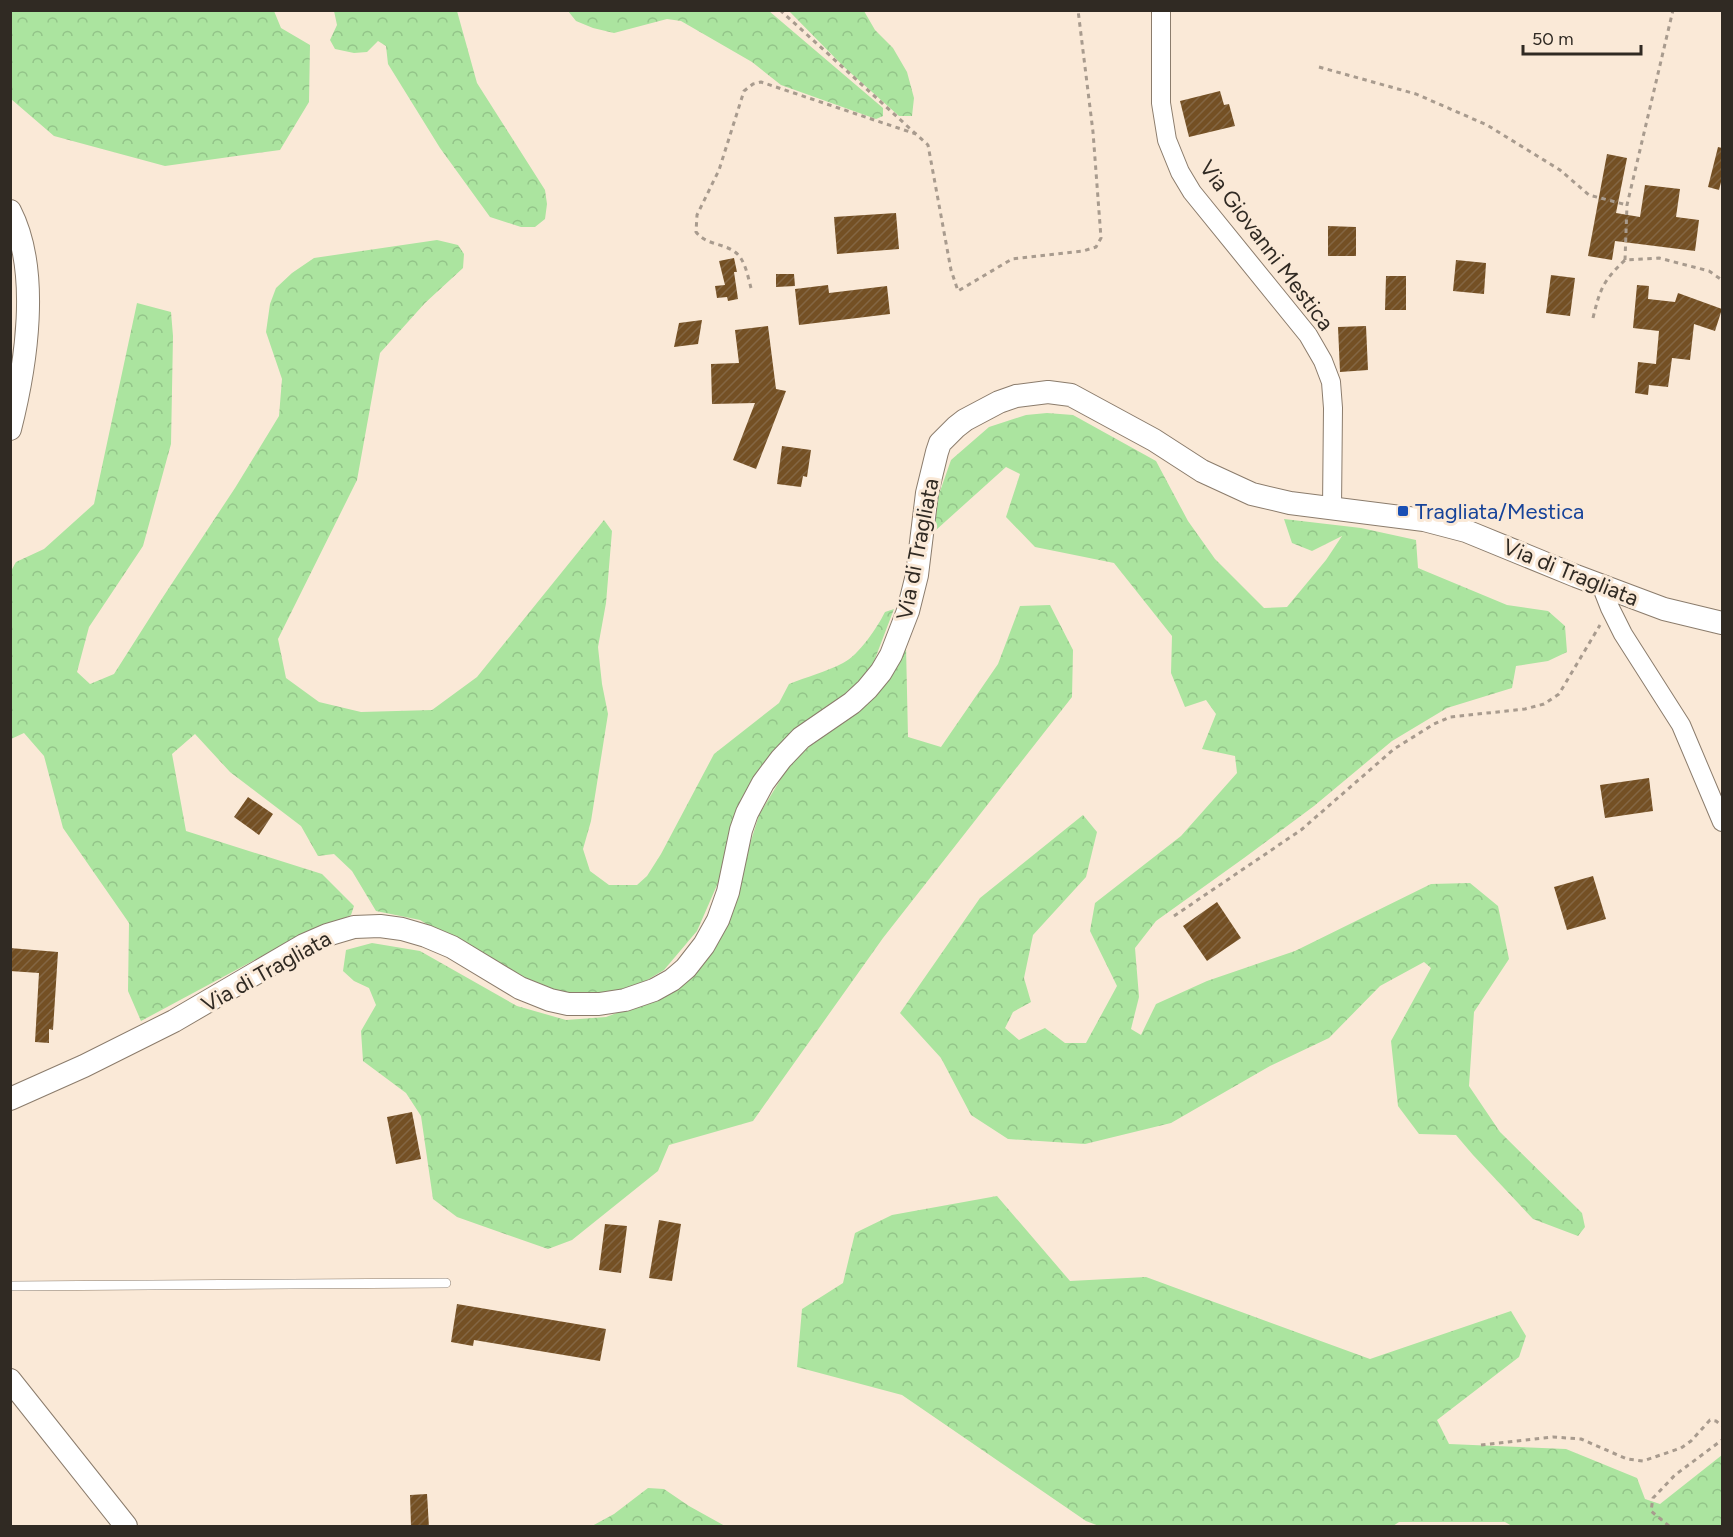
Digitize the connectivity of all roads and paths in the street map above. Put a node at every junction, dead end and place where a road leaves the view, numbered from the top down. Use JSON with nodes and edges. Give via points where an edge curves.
{"nodes":[{"id":1,"x":780,"y":10,"type":"edge"},
{"id":2,"x":1078,"y":10,"type":"edge"},
{"id":3,"x":1161,"y":10,"type":"edge"},
{"id":4,"x":1673,"y":10,"type":"edge"},
{"id":5,"x":1319,"y":67,"type":"dead end"},
{"id":6,"x":917,"y":135,"type":"junction"},
{"id":7,"x":1627,"y":206,"type":"junction"},
{"id":8,"x":10,"y":211,"type":"edge"},
{"id":9,"x":1625,"y":260,"type":"junction"},
{"id":10,"x":1722,"y":280,"type":"edge"},
{"id":11,"x":751,"y":288,"type":"dead end"},
{"id":12,"x":1593,"y":318,"type":"dead end"},
{"id":13,"x":10,"y":429,"type":"edge"},
{"id":14,"x":1332,"y":508,"type":"junction"},
{"id":15,"x":1601,"y":585,"type":"junction"},
{"id":16,"x":1610,"y":608,"type":"junction"},
{"id":17,"x":1722,"y":623,"type":"edge"},
{"id":18,"x":1722,"y":822,"type":"edge"},
{"id":19,"x":1174,"y":916,"type":"dead end"},
{"id":20,"x":10,"y":1099,"type":"edge"},
{"id":21,"x":446,"y":1283,"type":"dead end"},
{"id":22,"x":10,"y":1286,"type":"edge"},
{"id":23,"x":10,"y":1380,"type":"edge"},
{"id":24,"x":1722,"y":1426,"type":"edge"},
{"id":25,"x":1722,"y":1440,"type":"edge"},
{"id":26,"x":1481,"y":1445,"type":"dead end"},
{"id":27,"x":126,"y":1527,"type":"edge"},
{"id":28,"x":1669,"y":1527,"type":"edge"}],
"edges":[{"from":1,"to":6,"type":"path"},
{"from":2,"to":6,"type":"path","via":[[1093,132],[1101,238],[1096,247],[1012,259],[958,291],[928,145]]},
{"from":3,"to":14,"type":"street","name":"Via Giovanni Mestica","via":[[1161,103],[1167,140],[1180,172],[1308,335],[1331,382]]},
{"from":4,"to":7,"type":"path"},
{"from":5,"to":7,"type":"path","via":[[1416,94],[1487,125],[1560,170],[1589,195]]},
{"from":6,"to":11,"type":"path","via":[[761,82],[744,91],[719,170],[697,215],[696,232],[701,238],[735,252]]},
{"from":7,"to":9,"type":"path"},
{"from":8,"to":13,"type":"street","via":[[24,260],[27,316],[24,360]]},
{"from":9,"to":10,"type":"path","via":[[1659,258],[1709,271]]},
{"from":9,"to":12,"type":"path","via":[[1599,291]]},
{"from":14,"to":15,"type":"street","name":"Via di Tragliata","via":[[1424,520],[1466,531]]},
{"from":14,"to":20,"type":"street","name":"Via di Tragliata","via":[[1290,503],[1233,486],[1071,395],[1033,393],[999,402],[956,427],[940,443],[927,493],[917,575],[899,637],[874,682],[790,748],[763,783],[744,822],[718,920],[698,953],[672,980],[625,1000],[568,1004],[520,988],[426,936],[380,926],[354,927],[304,945],[174,1022]]},
{"from":15,"to":16,"type":"street"},
{"from":15,"to":17,"type":"street","name":"Via di Tragliata","via":[[1664,609]]},
{"from":16,"to":18,"type":"street","via":[[1681,725]]},
{"from":16,"to":19,"type":"path","via":[[1559,694],[1525,710],[1450,717],[1434,724],[1394,749],[1301,830]]},
{"from":21,"to":22,"type":"lane"},
{"from":23,"to":27,"type":"street"},
{"from":24,"to":26,"type":"path","via":[[1710,1420],[1681,1448],[1643,1461],[1627,1459],[1581,1439],[1553,1437]]},
{"from":25,"to":28,"type":"path","via":[[1675,1475],[1653,1498],[1651,1511]]}]}
